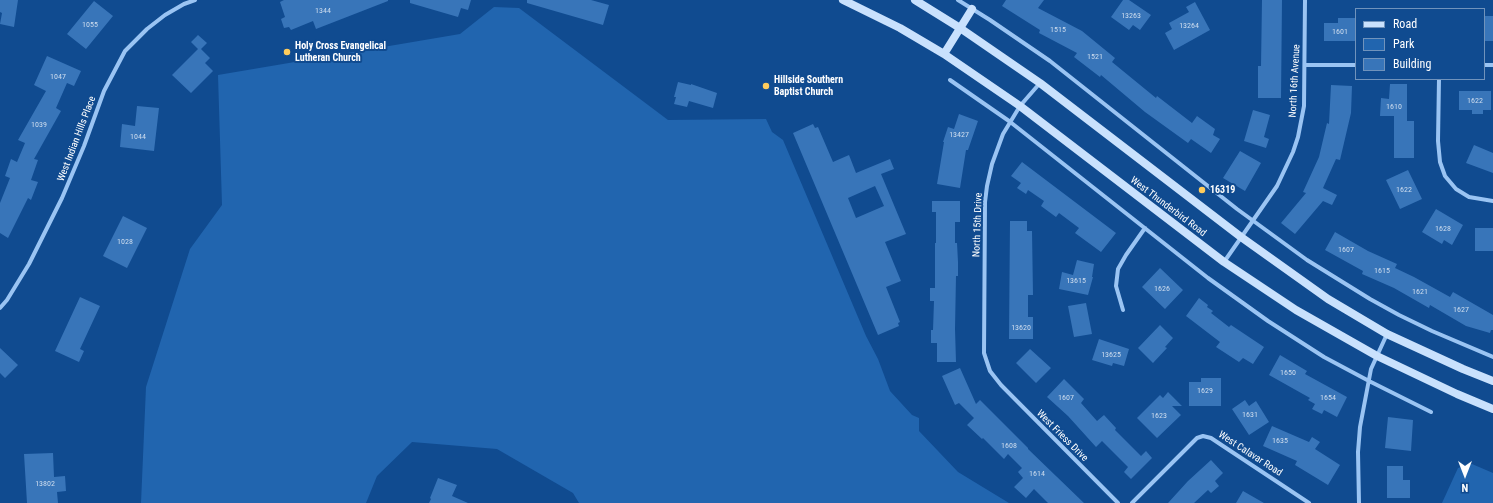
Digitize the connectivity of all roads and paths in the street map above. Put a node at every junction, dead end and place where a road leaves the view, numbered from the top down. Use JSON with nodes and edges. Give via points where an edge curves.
{"nodes":[{"id":1,"x":195,"y":0,"type":"edge"},
{"id":2,"x":843,"y":0,"type":"edge"},
{"id":3,"x":915,"y":0,"type":"edge"},
{"id":4,"x":958,"y":0,"type":"edge"},
{"id":5,"x":1305,"y":0,"type":"edge"},
{"id":6,"x":972,"y":9,"type":"junction"},
{"id":7,"x":960,"y":28,"type":"junction"},
{"id":8,"x":944,"y":54,"type":"junction"},
{"id":9,"x":1355,"y":65,"type":"edge"},
{"id":10,"x":1305,"y":66,"type":"junction"},
{"id":11,"x":950,"y":80,"type":"dead end"},
{"id":12,"x":1439,"y":80,"type":"edge"},
{"id":13,"x":1040,"y":83,"type":"junction"},
{"id":14,"x":1020,"y":106,"type":"junction"},
{"id":15,"x":1009,"y":121,"type":"junction"},
{"id":16,"x":1493,"y":201,"type":"edge"},
{"id":17,"x":1253,"y":220,"type":"junction"},
{"id":18,"x":1145,"y":228,"type":"junction"},
{"id":19,"x":1241,"y":237,"type":"junction"},
{"id":20,"x":1224,"y":262,"type":"junction"},
{"id":21,"x":0,"y":308,"type":"edge"},
{"id":22,"x":1123,"y":310,"type":"dead end"},
{"id":23,"x":1387,"y":334,"type":"junction"},
{"id":24,"x":1377,"y":356,"type":"junction"},
{"id":25,"x":1493,"y":357,"type":"edge"},
{"id":26,"x":996,"y":380,"type":"joint"},
{"id":27,"x":1368,"y":381,"type":"junction"},
{"id":28,"x":1493,"y":381,"type":"edge"},
{"id":29,"x":1493,"y":408,"type":"edge"},
{"id":30,"x":1431,"y":412,"type":"dead end"},
{"id":31,"x":1118,"y":503,"type":"edge"},
{"id":32,"x":1132,"y":503,"type":"edge"},
{"id":33,"x":1309,"y":503,"type":"edge"},
{"id":34,"x":1359,"y":503,"type":"edge"}],
"edges":[{"from":1,"to":21,"type":"street","name":"West Indian Hills Place","via":[[165,15],[125,51],[104,91],[62,198],[29,264]]},
{"from":2,"to":8,"type":"main road","name":"West Thunderbird Road","via":[[900,28]]},
{"from":3,"to":7,"type":"main road","name":"West Thunderbird Road"},
{"from":4,"to":6,"type":"street"},
{"from":5,"to":10,"type":"street","name":"North 16th Avenue"},
{"from":6,"to":7,"type":"main road"},
{"from":6,"to":17,"type":"street","via":[[1050,61]]},
{"from":7,"to":8,"type":"main road"},
{"from":7,"to":13,"type":"main road","name":"West Thunderbird Road"},
{"from":8,"to":14,"type":"main road","name":"West Thunderbird Road"},
{"from":9,"to":10,"type":"street"},
{"from":10,"to":17,"type":"street","name":"North 16th Avenue","via":[[1303,113],[1293,152],[1277,186]]},
{"from":11,"to":15,"type":"street"},
{"from":12,"to":16,"type":"street","via":[[1439,155],[1445,176],[1456,189],[1469,197]]},
{"from":13,"to":14,"type":"street","name":"North 15th Drive"},
{"from":13,"to":19,"type":"main road","name":"West Thunderbird Road"},
{"from":14,"to":15,"type":"street","name":"North 15th Drive"},
{"from":14,"to":20,"type":"main road","name":"West Thunderbird Road"},
{"from":15,"to":18,"type":"street"},
{"from":15,"to":26,"type":"street","name":"North 15th Drive","via":[[992,164],[985,202],[984,354]]},
{"from":17,"to":19,"type":"street","name":"North 16th Avenue"},
{"from":17,"to":25,"type":"street","via":[[1307,260],[1370,299],[1432,331]]},
{"from":18,"to":22,"type":"street","via":[[1118,269],[1116,286]]},
{"from":18,"to":27,"type":"street","via":[[1268,321],[1324,357]]},
{"from":19,"to":20,"type":"street","name":"North 16th Avenue"},
{"from":19,"to":23,"type":"main road","name":"West Thunderbird Road","via":[[1328,299]]},
{"from":20,"to":24,"type":"main road","name":"West Thunderbird Road","via":[[1296,310]]},
{"from":23,"to":24,"type":"street"},
{"from":23,"to":28,"type":"main road","name":"West Thunderbird Road"},
{"from":24,"to":27,"type":"street"},
{"from":24,"to":29,"type":"main road","name":"West Thunderbird Road"},
{"from":26,"to":31,"type":"street","name":"West Friess Drive"},
{"from":27,"to":30,"type":"street"},
{"from":27,"to":34,"type":"street","via":[[1359,433]]},
{"from":32,"to":33,"type":"street","name":"West Calavar Road","via":[[1197,438],[1203,436],[1211,438]]}]}
